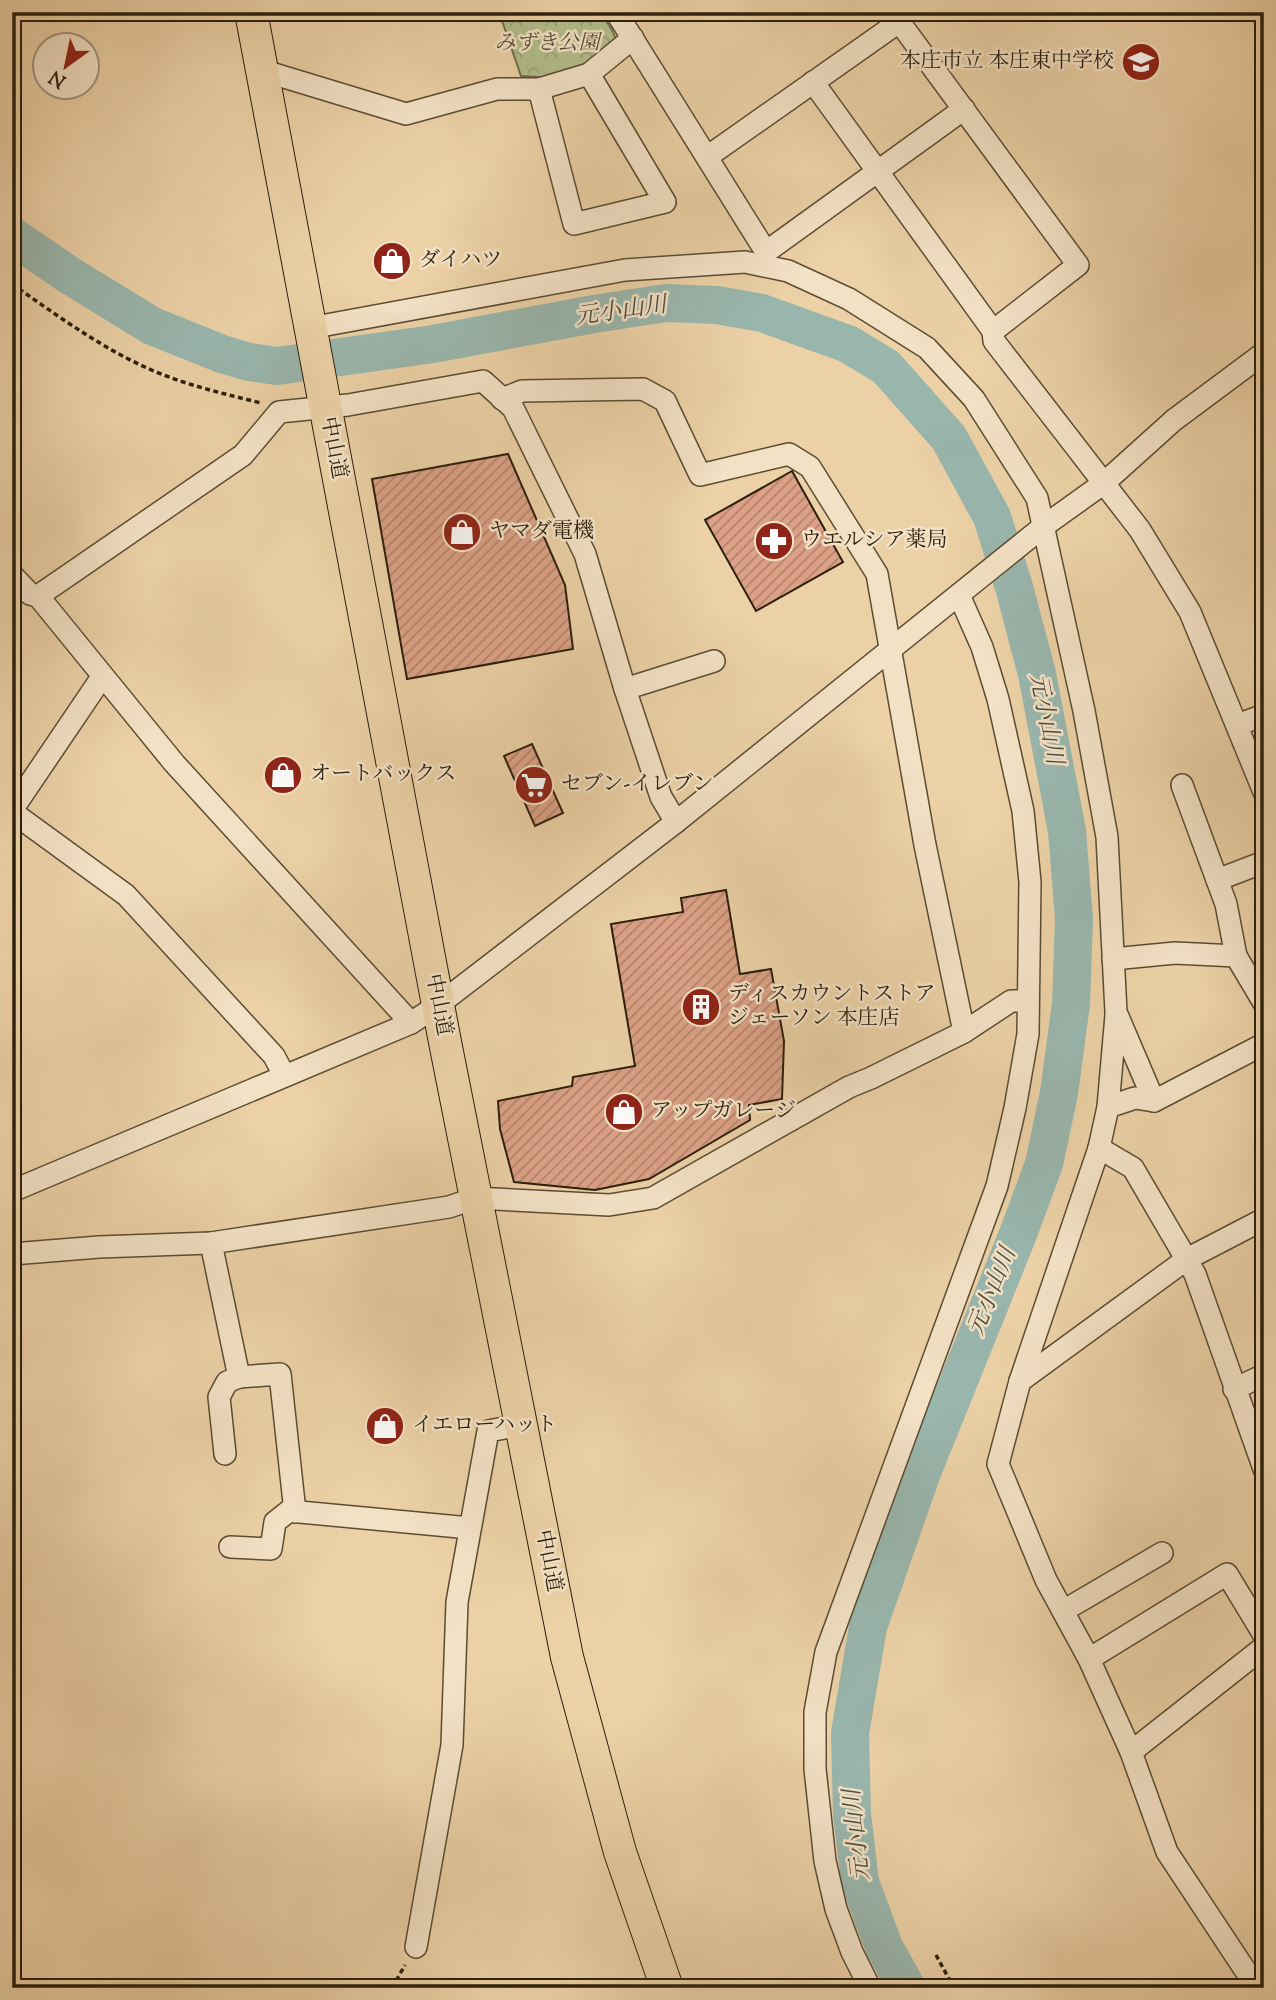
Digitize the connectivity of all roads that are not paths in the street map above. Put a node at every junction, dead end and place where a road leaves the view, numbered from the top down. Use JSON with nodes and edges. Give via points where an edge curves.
{"nodes":[{"id":1,"x":251,"y":12,"type":"edge"},
{"id":2,"x":616,"y":12,"type":"edge"},
{"id":3,"x":896,"y":17,"type":"edge"},
{"id":4,"x":632,"y":38,"type":"junction"},
{"id":5,"x":261,"y":69,"type":"junction"},
{"id":6,"x":589,"y":74,"type":"junction"},
{"id":7,"x":813,"y":82,"type":"junction"},
{"id":8,"x":539,"y":89,"type":"junction"},
{"id":9,"x":964,"y":109,"type":"junction"},
{"id":10,"x":707,"y":157,"type":"junction"},
{"id":11,"x":878,"y":171,"type":"junction"},
{"id":12,"x":311,"y":331,"type":"junction"},
{"id":13,"x":993,"y":331,"type":"junction"},
{"id":14,"x":1264,"y":353,"type":"edge"},
{"id":15,"x":502,"y":399,"type":"junction"},
{"id":16,"x":325,"y":404,"type":"junction"},
{"id":17,"x":1104,"y":484,"type":"junction"},
{"id":18,"x":1040,"y":530,"type":"junction"},
{"id":19,"x":12,"y":575,"type":"edge"},
{"id":20,"x":964,"y":591,"type":"junction"},
{"id":21,"x":38,"y":596,"type":"junction"},
{"id":22,"x":890,"y":652,"type":"junction"},
{"id":23,"x":714,"y":661,"type":"dead end"},
{"id":24,"x":102,"y":677,"type":"junction"},
{"id":25,"x":625,"y":689,"type":"junction"},
{"id":26,"x":1264,"y":715,"type":"edge"},
{"id":27,"x":1237,"y":725,"type":"junction"},
{"id":28,"x":1182,"y":786,"type":"dead end"},
{"id":29,"x":1264,"y":792,"type":"edge"},
{"id":30,"x":12,"y":811,"type":"edge"},
{"id":31,"x":676,"y":822,"type":"junction"},
{"id":32,"x":1264,"y":862,"type":"edge"},
{"id":33,"x":1217,"y":880,"type":"junction"},
{"id":34,"x":1236,"y":956,"type":"junction"},
{"id":35,"x":1113,"y":959,"type":"junction"},
{"id":36,"x":1028,"y":1001,"type":"junction"},
{"id":37,"x":1264,"y":1003,"type":"edge"},
{"id":38,"x":438,"y":1005,"type":"junction"},
{"id":39,"x":1116,"y":1012,"type":"junction"},
{"id":40,"x":411,"y":1023,"type":"junction"},
{"id":41,"x":964,"y":1032,"type":"junction"},
{"id":42,"x":1264,"y":1044,"type":"edge"},
{"id":43,"x":284,"y":1075,"type":"junction"},
{"id":44,"x":1154,"y":1101,"type":"junction"},
{"id":45,"x":1108,"y":1107,"type":"junction"},
{"id":46,"x":1100,"y":1148,"type":"junction"},
{"id":47,"x":12,"y":1191,"type":"edge"},
{"id":48,"x":475,"y":1198,"type":"junction"},
{"id":49,"x":1264,"y":1219,"type":"edge"},
{"id":50,"x":211,"y":1243,"type":"junction"},
{"id":51,"x":12,"y":1254,"type":"edge"},
{"id":52,"x":1187,"y":1259,"type":"junction"},
{"id":53,"x":1264,"y":1375,"type":"edge"},
{"id":54,"x":239,"y":1377,"type":"junction"},
{"id":55,"x":1020,"y":1381,"type":"junction"},
{"id":56,"x":1234,"y":1388,"type":"junction"},
{"id":57,"x":521,"y":1425,"type":"junction"},
{"id":58,"x":225,"y":1454,"type":"dead end"},
{"id":59,"x":1264,"y":1469,"type":"edge"},
{"id":60,"x":295,"y":1512,"type":"junction"},
{"id":61,"x":470,"y":1528,"type":"junction"},
{"id":62,"x":230,"y":1547,"type":"dead end"},
{"id":63,"x":1162,"y":1553,"type":"dead end"},
{"id":64,"x":1063,"y":1611,"type":"junction"},
{"id":65,"x":1264,"y":1635,"type":"edge"},
{"id":66,"x":1264,"y":1647,"type":"edge"},
{"id":67,"x":1089,"y":1659,"type":"junction"},
{"id":68,"x":1131,"y":1752,"type":"junction"},
{"id":69,"x":416,"y":1947,"type":"road end"},
{"id":70,"x":667,"y":1988,"type":"edge"},
{"id":71,"x":870,"y":1988,"type":"edge"},
{"id":72,"x":1258,"y":1988,"type":"edge"}],
"edges":[{"from":1,"to":5,"type":"highway","name":"中山道"},
{"from":2,"to":4,"type":"street"},
{"from":3,"to":7,"type":"street"},
{"from":3,"to":9,"type":"street"},
{"from":4,"to":6,"type":"street"},
{"from":4,"to":10,"type":"street"},
{"from":5,"to":8,"type":"street","via":[[406,114],[497,89]]},
{"from":5,"to":12,"type":"highway","name":"中山道"},
{"from":6,"to":8,"type":"street"},
{"from":6,"to":8,"type":"street","via":[[665,202],[574,223]]},
{"from":7,"to":10,"type":"street"},
{"from":7,"to":11,"type":"street"},
{"from":9,"to":11,"type":"street"},
{"from":9,"to":13,"type":"street","via":[[1078,265]]},
{"from":10,"to":11,"type":"street","via":[[766,252]]},
{"from":11,"to":13,"type":"street"},
{"from":12,"to":16,"type":"highway","name":"中山道"},
{"from":12,"to":18,"type":"street","via":[[625,270],[745,262],[788,271],[849,299],[926,348],[974,399],[1037,498]]},
{"from":13,"to":17,"type":"street","via":[[994,341]]},
{"from":14,"to":17,"type":"street","via":[[1174,420]]},
{"from":15,"to":16,"type":"street","via":[[483,381]]},
{"from":15,"to":22,"type":"street","via":[[522,391],[643,389],[665,401],[700,474],[789,454],[810,467],[877,574]]},
{"from":15,"to":25,"type":"street","via":[[513,408],[585,554]]},
{"from":16,"to":21,"type":"street","via":[[279,412],[243,455]]},
{"from":16,"to":38,"type":"highway","name":"中山道"},
{"from":17,"to":18,"type":"street"},
{"from":17,"to":27,"type":"street","via":[[1140,530],[1190,612]]},
{"from":18,"to":20,"type":"street"},
{"from":18,"to":35,"type":"street","via":[[1084,711],[1107,837]]},
{"from":19,"to":21,"type":"street"},
{"from":20,"to":22,"type":"street"},
{"from":20,"to":36,"type":"street","via":[[998,699],[1023,811],[1030,882]]},
{"from":21,"to":24,"type":"street"},
{"from":22,"to":31,"type":"street"},
{"from":22,"to":41,"type":"street"},
{"from":23,"to":25,"type":"street"},
{"from":24,"to":30,"type":"street"},
{"from":24,"to":40,"type":"street","via":[[174,763]]},
{"from":25,"to":31,"type":"street","via":[[661,797]]},
{"from":26,"to":27,"type":"street"},
{"from":27,"to":29,"type":"street"},
{"from":28,"to":33,"type":"street"},
{"from":30,"to":43,"type":"street","via":[[126,895],[274,1056]]},
{"from":31,"to":38,"type":"street"},
{"from":32,"to":33,"type":"street"},
{"from":33,"to":34,"type":"street"},
{"from":34,"to":35,"type":"street","via":[[1175,953]]},
{"from":34,"to":37,"type":"street"},
{"from":35,"to":39,"type":"street"},
{"from":36,"to":41,"type":"street","via":[[1011,1001]]},
{"from":36,"to":71,"type":"street","via":[[1028,1034],[997,1186],[826,1652],[815,1712],[815,1769],[825,1861],[836,1909]]},
{"from":38,"to":40,"type":"street"},
{"from":38,"to":48,"type":"highway","name":"中山道"},
{"from":39,"to":44,"type":"street"},
{"from":39,"to":45,"type":"street"},
{"from":40,"to":43,"type":"street"},
{"from":41,"to":48,"type":"street","via":[[849,1087],[653,1198],[609,1205]]},
{"from":42,"to":44,"type":"street"},
{"from":43,"to":47,"type":"street"},
{"from":44,"to":45,"type":"street","via":[[1135,1098]]},
{"from":45,"to":46,"type":"street"},
{"from":46,"to":52,"type":"street","via":[[1133,1168]]},
{"from":46,"to":55,"type":"street"},
{"from":48,"to":50,"type":"street","via":[[449,1207]]},
{"from":48,"to":57,"type":"highway","name":"中山道"},
{"from":49,"to":52,"type":"street"},
{"from":50,"to":51,"type":"street"},
{"from":50,"to":54,"type":"street"},
{"from":52,"to":55,"type":"street"},
{"from":52,"to":56,"type":"street"},
{"from":53,"to":56,"type":"street"},
{"from":54,"to":58,"type":"street","via":[[227,1382],[219,1397]]},
{"from":54,"to":60,"type":"street","via":[[280,1374]]},
{"from":55,"to":64,"type":"street","via":[[998,1464]]},
{"from":56,"to":59,"type":"street"},
{"from":57,"to":61,"type":"street","via":[[488,1431]]},
{"from":57,"to":70,"type":"highway","name":"中山道","via":[[567,1657],[620,1852]]},
{"from":60,"to":61,"type":"street"},
{"from":60,"to":62,"type":"street","via":[[289,1511],[275,1522],[271,1549]]},
{"from":61,"to":69,"type":"street","via":[[457,1602],[452,1745]]},
{"from":63,"to":64,"type":"street"},
{"from":64,"to":67,"type":"street"},
{"from":65,"to":67,"type":"street","via":[[1227,1574]]},
{"from":66,"to":68,"type":"street"},
{"from":67,"to":68,"type":"street"},
{"from":68,"to":72,"type":"street","via":[[1167,1852]]}]}
